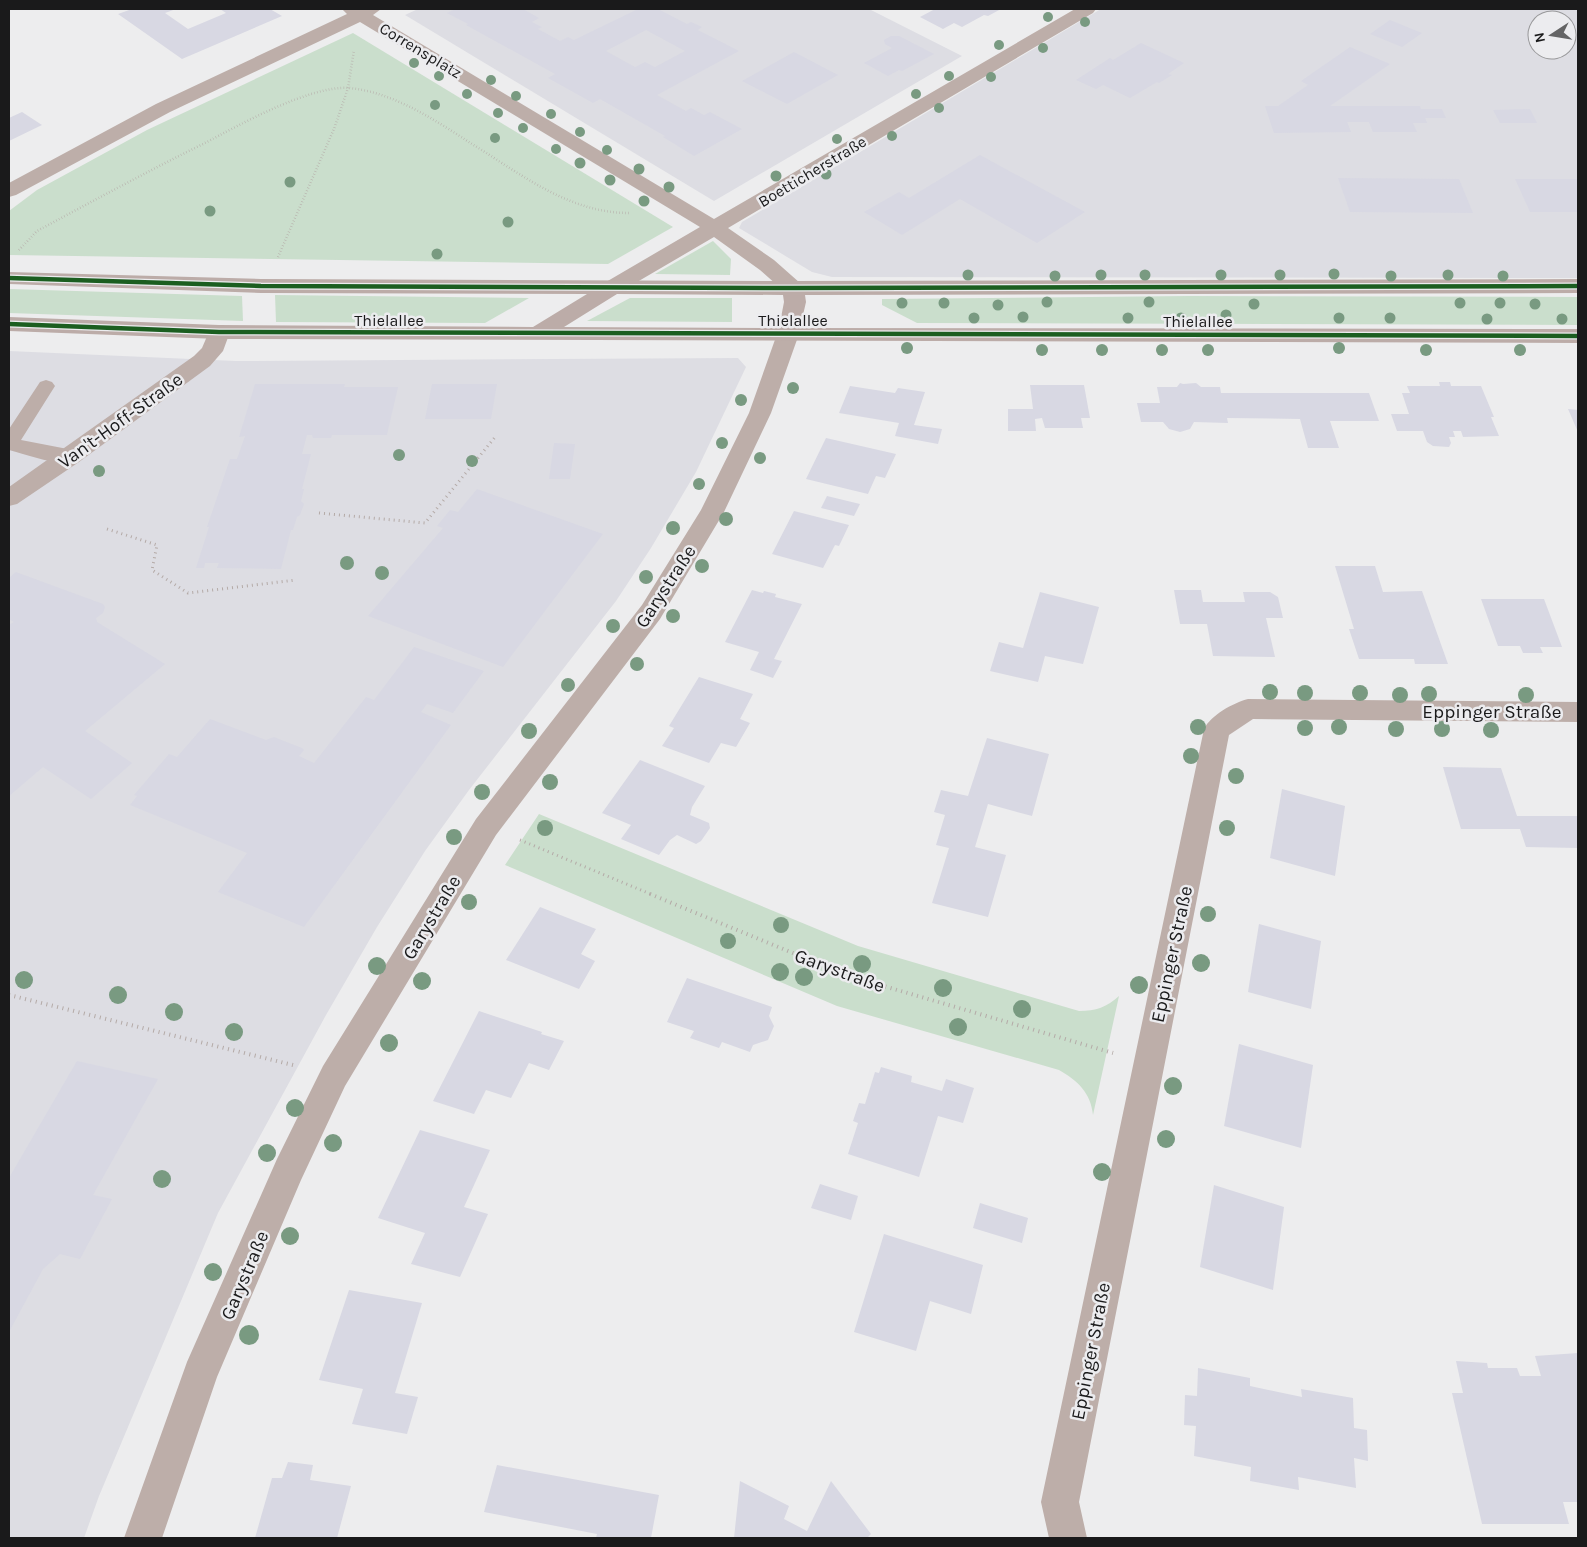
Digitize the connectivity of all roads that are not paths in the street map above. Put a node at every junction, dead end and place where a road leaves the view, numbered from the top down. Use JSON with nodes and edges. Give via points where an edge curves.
{"nodes":[{"id":1,"x":1087,"y":9,"type":"edge"},
{"id":2,"x":361,"y":10,"type":"edge"},
{"id":3,"x":9,"y":191,"type":"edge"},
{"id":4,"x":715,"y":228,"type":"junction"},
{"id":5,"x":9,"y":278,"type":"edge"},
{"id":6,"x":1578,"y":286,"type":"edge"},
{"id":7,"x":613,"y":288,"type":"junction"},
{"id":8,"x":793,"y":288,"type":"junction"},
{"id":9,"x":9,"y":324,"type":"edge"},
{"id":10,"x":219,"y":332,"type":"junction"},
{"id":11,"x":537,"y":334,"type":"junction"},
{"id":12,"x":788,"y":334,"type":"junction"},
{"id":13,"x":1578,"y":336,"type":"edge"},
{"id":14,"x":46,"y":386,"type":"dead end"},
{"id":15,"x":9,"y":444,"type":"edge"},
{"id":16,"x":71,"y":456,"type":"junction"},
{"id":17,"x":9,"y":498,"type":"edge"},
{"id":18,"x":1578,"y":712,"type":"edge"},
{"id":19,"x":143,"y":1538,"type":"edge"},
{"id":20,"x":1068,"y":1538,"type":"edge"}],
"edges":[{"from":1,"to":4,"type":"street","name":"Boetticherstraße"},
{"from":2,"to":3,"type":"street","name":"Corrensplatz","via":[[163,108]]},
{"from":2,"to":4,"type":"street","name":"Corrensplatz"},
{"from":4,"to":7,"type":"street","name":"Boetticherstraße"},
{"from":4,"to":8,"type":"street","name":"Corrensplatz"},
{"from":5,"to":7,"type":"main road","name":"Thielallee","via":[[261,286]]},
{"from":6,"to":8,"type":"main road","name":"Thielallee"},
{"from":7,"to":8,"type":"main road","name":"Thielallee"},
{"from":7,"to":11,"type":"main road","name":"Boetticherstraße"},
{"from":8,"to":12,"type":"main road","via":[[795,302]]},
{"from":9,"to":10,"type":"main road","name":"Thielallee"},
{"from":10,"to":11,"type":"main road","name":"Thielallee"},
{"from":10,"to":16,"type":"street","name":"Van't-Hoff-Straße","via":[[212,351],[202,361]]},
{"from":11,"to":12,"type":"main road","name":"Thielallee"},
{"from":12,"to":13,"type":"main road","name":"Thielallee"},
{"from":12,"to":19,"type":"street","name":"Garystraße","via":[[760,413],[712,512],[650,612],[486,827],[334,1076],[289,1170],[200,1375]]},
{"from":14,"to":15,"type":"lane"},
{"from":15,"to":16,"type":"lane"},
{"from":16,"to":17,"type":"street","name":"Van't-Hoff-Straße"},
{"from":18,"to":20,"type":"street","name":"Eppinger Straße","via":[[1248,709],[1217,729],[1060,1502]]}]}
